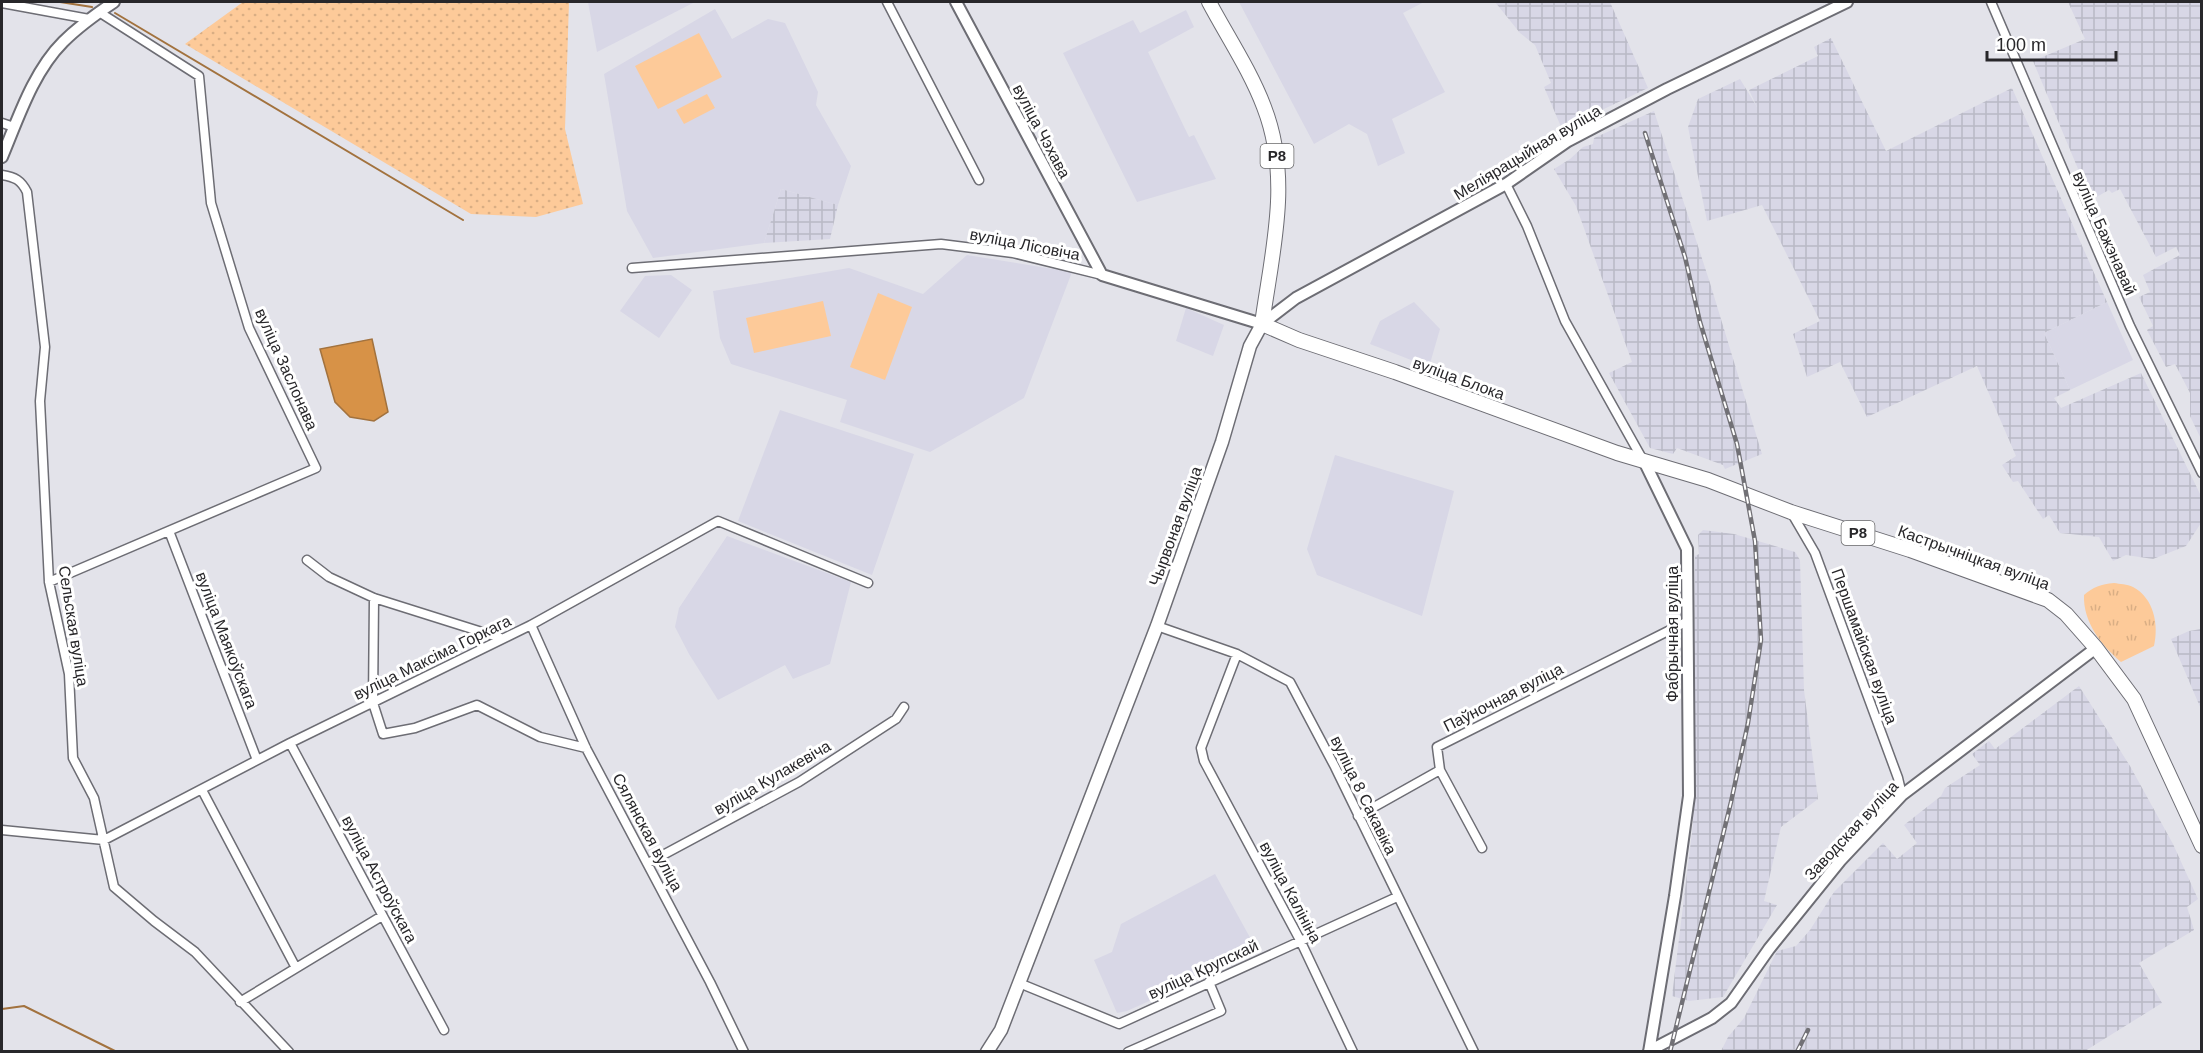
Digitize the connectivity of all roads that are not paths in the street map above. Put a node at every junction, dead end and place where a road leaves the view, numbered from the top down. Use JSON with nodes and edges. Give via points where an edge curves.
{"nodes":[{"id":1,"x":887,"y":2,"type":"edge"},
{"id":2,"x":956,"y":2,"type":"edge"},
{"id":3,"x":1209,"y":2,"type":"edge"},
{"id":4,"x":1846,"y":2,"type":"edge"},
{"id":5,"x":1991,"y":2,"type":"edge"},
{"id":6,"x":2,"y":3,"type":"edge"},
{"id":7,"x":102,"y":8,"type":"edge"},
{"id":8,"x":2,"y":123,"type":"edge"},
{"id":9,"x":14,"y":127,"type":"junction"},
{"id":10,"x":2,"y":157,"type":"edge"},
{"id":11,"x":2,"y":175,"type":"edge"},
{"id":12,"x":979,"y":180,"type":"dead end"},
{"id":13,"x":1506,"y":184,"type":"junction"},
{"id":14,"x":632,"y":268,"type":"dead end"},
{"id":15,"x":1102,"y":275,"type":"junction"},
{"id":16,"x":1262,"y":324,"type":"junction"},
{"id":17,"x":1645,"y":463,"type":"junction"},
{"id":18,"x":2202,"y":473,"type":"edge"},
{"id":19,"x":1791,"y":512,"type":"junction"},
{"id":20,"x":169,"y":531,"type":"junction"},
{"id":21,"x":307,"y":560,"type":"dead end"},
{"id":22,"x":49,"y":582,"type":"junction"},
{"id":23,"x":868,"y":583,"type":"dead end"},
{"id":24,"x":374,"y":598,"type":"junction"},
{"id":25,"x":1686,"y":622,"type":"junction"},
{"id":26,"x":531,"y":625,"type":"junction"},
{"id":27,"x":1157,"y":626,"type":"junction"},
{"id":28,"x":501,"y":638,"type":"junction"},
{"id":29,"x":2096,"y":648,"type":"junction"},
{"id":30,"x":1237,"y":654,"type":"junction"},
{"id":31,"x":373,"y":703,"type":"junction"},
{"id":32,"x":903,"y":706,"type":"dead end"},
{"id":33,"x":290,"y":742,"type":"junction"},
{"id":34,"x":586,"y":748,"type":"junction"},
{"id":35,"x":257,"y":760,"type":"junction"},
{"id":36,"x":1440,"y":770,"type":"junction"},
{"id":37,"x":202,"y":790,"type":"junction"},
{"id":38,"x":1902,"y":795,"type":"junction"},
{"id":39,"x":1358,"y":816,"type":"junction"},
{"id":40,"x":2,"y":830,"type":"edge"},
{"id":41,"x":104,"y":840,"type":"junction"},
{"id":42,"x":2202,"y":846,"type":"edge"},
{"id":43,"x":1482,"y":848,"type":"dead end"},
{"id":44,"x":648,"y":863,"type":"junction"},
{"id":45,"x":1397,"y":897,"type":"junction"},
{"id":46,"x":382,"y":916,"type":"junction"},
{"id":47,"x":1300,"y":940,"type":"junction"},
{"id":48,"x":296,"y":968,"type":"junction"},
{"id":49,"x":1209,"y":982,"type":"junction"},
{"id":50,"x":1019,"y":983,"type":"junction"},
{"id":51,"x":240,"y":1002,"type":"junction"},
{"id":52,"x":444,"y":1030,"type":"dead end"},
{"id":53,"x":1649,"y":1051,"type":"edge"},
{"id":54,"x":289,"y":1052,"type":"edge"},
{"id":55,"x":744,"y":1052,"type":"edge"},
{"id":56,"x":987,"y":1052,"type":"edge"},
{"id":57,"x":1128,"y":1052,"type":"edge"},
{"id":58,"x":1353,"y":1052,"type":"edge"},
{"id":59,"x":1474,"y":1052,"type":"edge"}],
"edges":[{"from":1,"to":12,"type":"street"},
{"from":2,"to":15,"type":"street","name":"вуліца Чэхава"},
{"from":3,"to":16,"type":"main road","name":"Чырвоная вуліца","number":"Р8","via":[[1264,106],[1276,148],[1280,184],[1278,221]]},
{"from":4,"to":13,"type":"street","name":"Меліярацыйная вуліца","via":[[1568,141]]},
{"from":5,"to":18,"type":"street","name":"вуліца Бажэнавай","via":[[2130,327]]},
{"from":6,"to":7,"type":"street"},
{"from":7,"to":9,"type":"street","via":[[61,43],[44,66]]},
{"from":7,"to":20,"type":"street","name":"вуліца Заслонава","via":[[199,76],[211,203],[249,328],[316,468]]},
{"from":8,"to":9,"type":"street"},
{"from":9,"to":10,"type":"street"},
{"from":11,"to":22,"type":"street","name":"Сельская вуліца","via":[[14,177],[27,192],[40,303],[45,347],[40,401]]},
{"from":13,"to":16,"type":"street","name":"Меліярацыйная вуліца","via":[[1296,298]]},
{"from":13,"to":17,"type":"street","name":"Фабрычная вуліца","via":[[1564,321]]},
{"from":14,"to":15,"type":"street","name":"вуліца Лісовіча","via":[[941,244],[1013,253]]},
{"from":15,"to":16,"type":"street","name":"вуліца Лісовіча"},
{"from":16,"to":17,"type":"main road","name":"вуліца Блока","number":"Р8"},
{"from":16,"to":27,"type":"main road","name":"Чырвоная вуліца","via":[[1250,346],[1222,442]]},
{"from":17,"to":19,"type":"main road","name":"Кастрычніцкая вуліца","number":"Р8","via":[[1708,480]]},
{"from":17,"to":25,"type":"street","name":"Фабрычная вуліца","via":[[1687,549]]},
{"from":19,"to":29,"type":"main road","name":"Кастрычніцкая вуліца","number":"Р8","via":[[2048,600]]},
{"from":19,"to":38,"type":"street","name":"Першамайская вуліца","via":[[1815,553]]},
{"from":20,"to":22,"type":"street","name":"вуліца Заслонава"},
{"from":20,"to":35,"type":"street","name":"вуліца Маякоўскага"},
{"from":21,"to":24,"type":"street","via":[[329,577]]},
{"from":22,"to":41,"type":"street","name":"Сельская вуліца","via":[[69,674],[73,758],[94,798]]},
{"from":23,"to":26,"type":"street","name":"вуліца Максіма Горкага","via":[[718,521]]},
{"from":24,"to":28,"type":"street"},
{"from":24,"to":31,"type":"street"},
{"from":25,"to":36,"type":"street","name":"Паўночная вуліца","via":[[1437,747]]},
{"from":25,"to":53,"type":"street","name":"Фабрычная вуліца","via":[[1689,796]]},
{"from":26,"to":28,"type":"street","name":"вуліца Максіма Горкага"},
{"from":26,"to":34,"type":"street","name":"Сялянская вуліца"},
{"from":27,"to":30,"type":"street","name":"вуліца 8 Сакавіка"},
{"from":27,"to":50,"type":"main road","name":"Чырвоная вуліца"},
{"from":28,"to":31,"type":"street","name":"вуліца Максіма Горкага"},
{"from":29,"to":38,"type":"street","name":"Заводская вуліца"},
{"from":29,"to":42,"type":"main road","name":"Кастрычніцкая вуліца","number":"Р8","via":[[2134,699]]},
{"from":30,"to":39,"type":"street","name":"вуліца 8 Сакавіка","via":[[1290,682]]},
{"from":30,"to":47,"type":"street","name":"вуліца Калініна","via":[[1201,748],[1204,761]]},
{"from":31,"to":33,"type":"street","name":"вуліца Максіма Горкага"},
{"from":31,"to":34,"type":"street","via":[[383,734],[415,728],[477,705],[540,737]]},
{"from":32,"to":44,"type":"street","name":"вуліца Кулакевіча","via":[[896,719],[799,782]]},
{"from":33,"to":35,"type":"street","name":"вуліца Максіма Горкага"},
{"from":33,"to":46,"type":"street","name":"вуліца Астроўскага"},
{"from":34,"to":44,"type":"street","name":"Сялянская вуліца"},
{"from":35,"to":37,"type":"street","name":"вуліца Максіма Горкага"},
{"from":36,"to":39,"type":"street"},
{"from":36,"to":43,"type":"street"},
{"from":37,"to":41,"type":"street","name":"вуліца Максіма Горкага"},
{"from":37,"to":48,"type":"street"},
{"from":38,"to":53,"type":"street","name":"Заводская вуліца","via":[[1833,870],[1731,1002],[1712,1018]]},
{"from":39,"to":45,"type":"street","name":"вуліца 8 Сакавіка"},
{"from":40,"to":41,"type":"street"},
{"from":41,"to":51,"type":"street","name":"Сельская вуліца","via":[[114,886],[195,952]]},
{"from":44,"to":55,"type":"street","name":"Сялянская вуліца"},
{"from":45,"to":47,"type":"street","name":"вуліца Крупскай"},
{"from":45,"to":59,"type":"street","name":"вуліца 8 Сакавіка"},
{"from":46,"to":48,"type":"street"},
{"from":46,"to":52,"type":"street","name":"вуліца Астроўскага"},
{"from":47,"to":49,"type":"street","name":"вуліца Крупскай"},
{"from":47,"to":58,"type":"street","name":"вуліца Калініна"},
{"from":48,"to":51,"type":"street"},
{"from":49,"to":50,"type":"street","name":"вуліца Крупскай","via":[[1119,1024]]},
{"from":49,"to":57,"type":"street","via":[[1221,1011]]},
{"from":50,"to":56,"type":"main road","name":"Чырвоная вуліца","via":[[1001,1030]]},
{"from":51,"to":54,"type":"street","name":"Сельская вуліца"}]}
